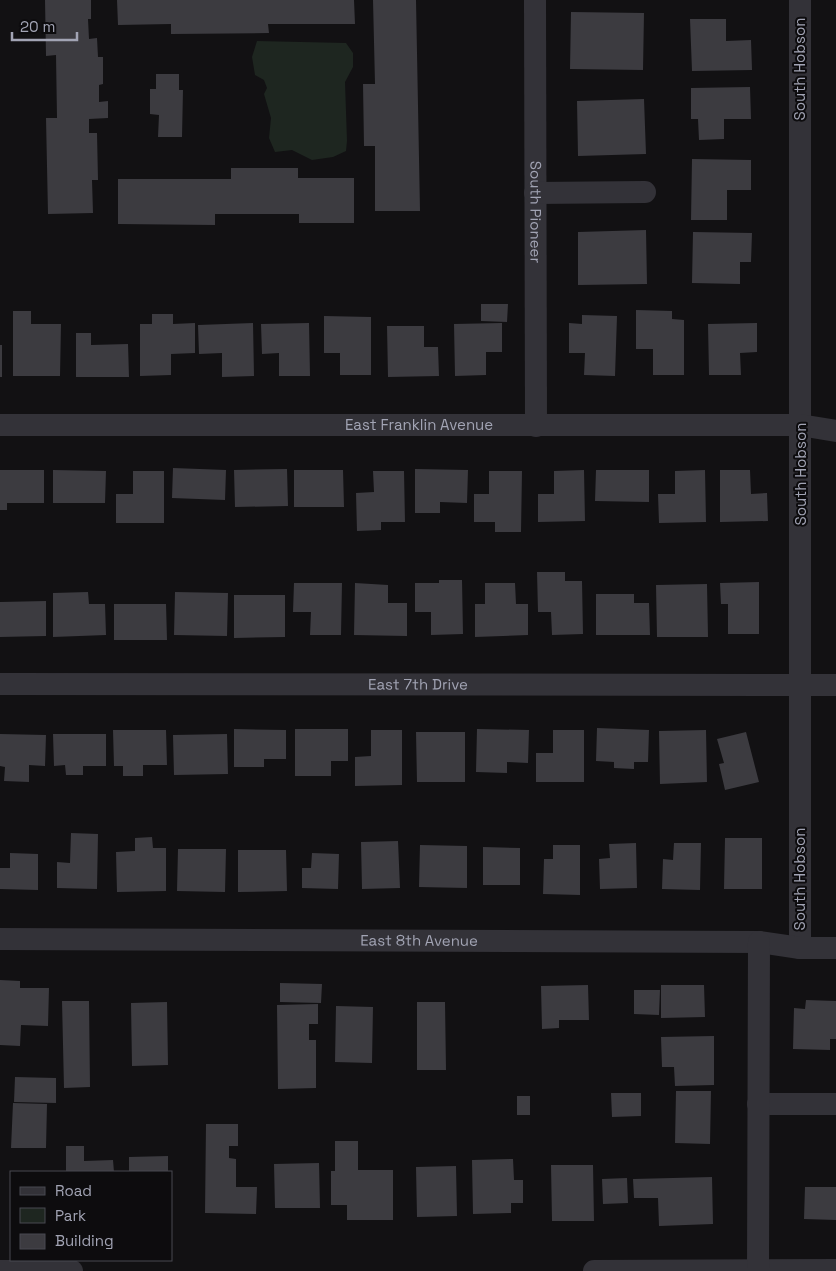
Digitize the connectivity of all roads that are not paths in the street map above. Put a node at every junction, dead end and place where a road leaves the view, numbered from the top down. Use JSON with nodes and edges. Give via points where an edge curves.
{"nodes":[{"id":1,"x":535,"y":0,"type":"edge"},
{"id":2,"x":800,"y":0,"type":"edge"},
{"id":3,"x":645,"y":192,"type":"dead end"},
{"id":4,"x":535,"y":193,"type":"junction"},
{"id":5,"x":0,"y":425,"type":"edge"},
{"id":6,"x":800,"y":425,"type":"junction"},
{"id":7,"x":536,"y":426,"type":"junction"},
{"id":8,"x":836,"y":431,"type":"edge"},
{"id":9,"x":0,"y":684,"type":"edge"},
{"id":10,"x":801,"y":685,"type":"junction"},
{"id":11,"x":836,"y":685,"type":"edge"},
{"id":12,"x":0,"y":939,"type":"edge"},
{"id":13,"x":759,"y":942,"type":"junction"},
{"id":14,"x":800,"y":948,"type":"junction"},
{"id":15,"x":836,"y":948,"type":"edge"},
{"id":16,"x":758,"y":1104,"type":"junction"},
{"id":17,"x":836,"y":1104,"type":"edge"},
{"id":18,"x":0,"y":1270,"type":"edge"},
{"id":19,"x":758,"y":1270,"type":"edge"},
{"id":20,"x":836,"y":1270,"type":"edge"},
{"id":21,"x":72,"y":1271,"type":"edge"},
{"id":22,"x":594,"y":1271,"type":"edge"}],
"edges":[{"from":1,"to":4,"type":"street","name":"South Pioneer"},
{"from":2,"to":6,"type":"street","name":"South Hobson"},
{"from":3,"to":4,"type":"street"},
{"from":4,"to":7,"type":"street","name":"South Pioneer"},
{"from":5,"to":7,"type":"street","name":"East Franklin Avenue"},
{"from":6,"to":7,"type":"street","name":"East Franklin Avenue"},
{"from":6,"to":8,"type":"street","name":"East Franklin Avenue"},
{"from":6,"to":10,"type":"street","name":"South Hobson"},
{"from":9,"to":10,"type":"street","name":"East 7th Drive"},
{"from":10,"to":11,"type":"street","name":"East 7th Drive"},
{"from":10,"to":14,"type":"street","name":"South Hobson"},
{"from":12,"to":13,"type":"street","name":"East 8th Avenue"},
{"from":13,"to":14,"type":"street","name":"East 8th Avenue"},
{"from":13,"to":16,"type":"street"},
{"from":14,"to":15,"type":"street","name":"East 8th Avenue"},
{"from":16,"to":17,"type":"street"},
{"from":16,"to":19,"type":"street"},
{"from":18,"to":21,"type":"street"},
{"from":19,"to":20,"type":"street"},
{"from":19,"to":22,"type":"street"}]}
